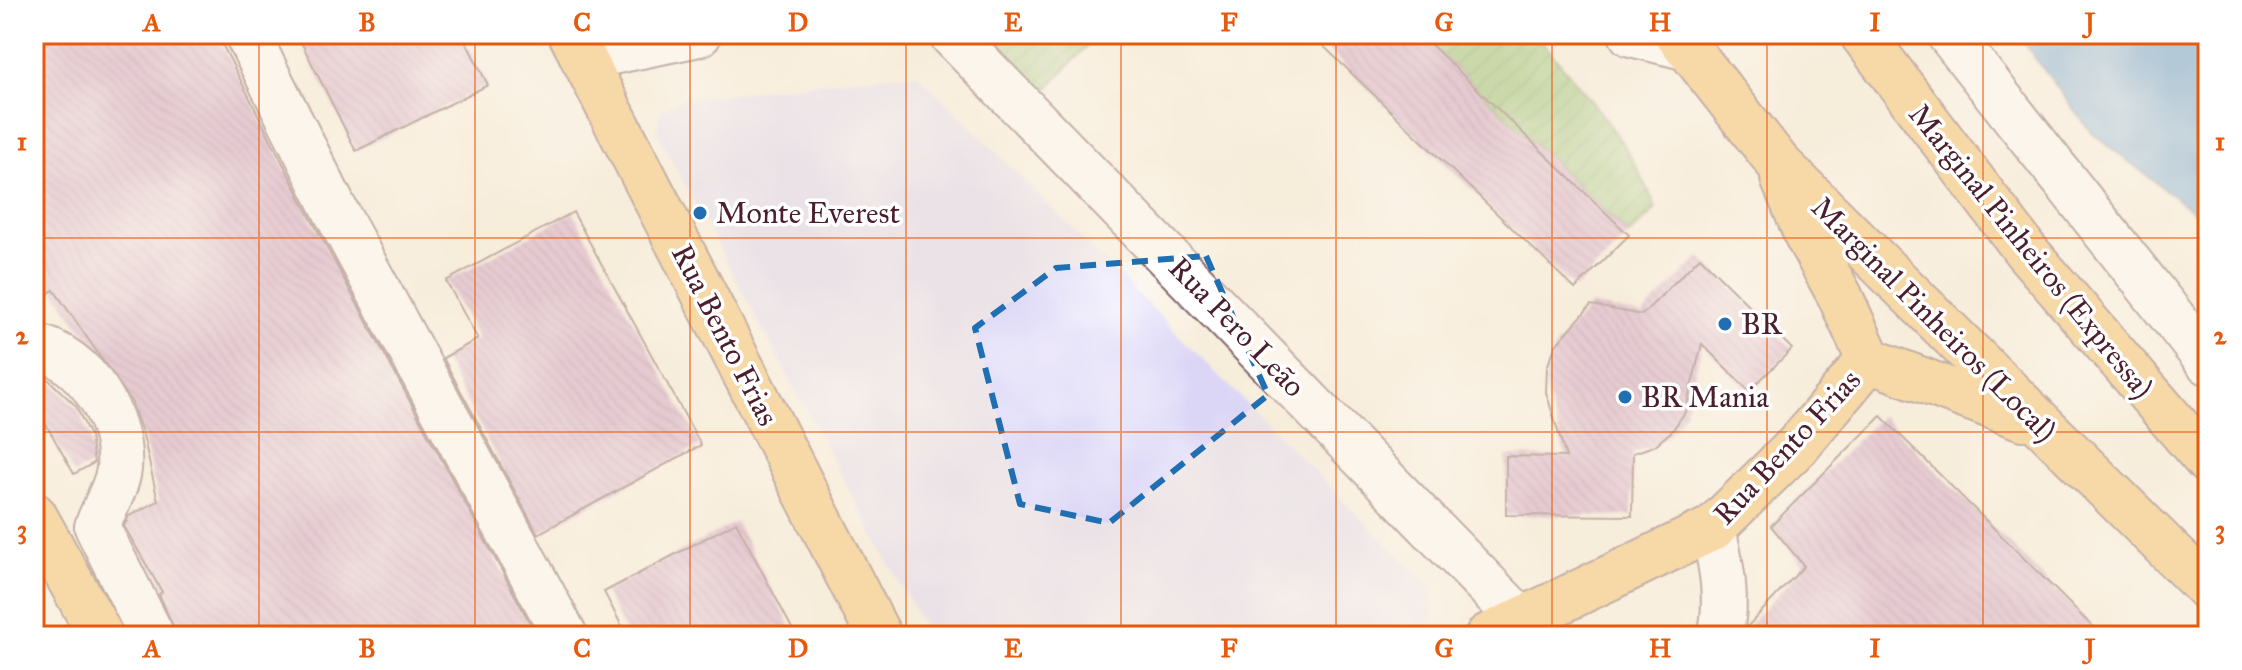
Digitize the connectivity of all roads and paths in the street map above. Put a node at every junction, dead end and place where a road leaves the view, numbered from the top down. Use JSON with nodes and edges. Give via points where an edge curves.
{"nodes":[{"id":1,"x":247,"y":34,"type":"edge"},
{"id":2,"x":699,"y":34,"type":"edge"},
{"id":3,"x":951,"y":34,"type":"edge"},
{"id":4,"x":1631,"y":34,"type":"edge"},
{"id":5,"x":1862,"y":34,"type":"edge"},
{"id":6,"x":1949,"y":34,"type":"edge"},
{"id":7,"x":1682,"y":41,"type":"edge"},
{"id":8,"x":577,"y":46,"type":"edge"},
{"id":9,"x":1779,"y":164,"type":"junction"},
{"id":10,"x":34,"y":346,"type":"edge"},
{"id":11,"x":1869,"y":360,"type":"junction"},
{"id":12,"x":2208,"y":362,"type":"edge"},
{"id":13,"x":2042,"y":426,"type":"junction"},
{"id":14,"x":2208,"y":462,"type":"edge"},
{"id":15,"x":34,"y":515,"type":"edge"},
{"id":16,"x":1713,"y":528,"type":"junction"},
{"id":17,"x":2208,"y":589,"type":"edge"},
{"id":18,"x":1514,"y":631,"type":"edge"},
{"id":19,"x":101,"y":636,"type":"edge"},
{"id":20,"x":152,"y":636,"type":"edge"},
{"id":21,"x":565,"y":636,"type":"edge"},
{"id":22,"x":879,"y":636,"type":"edge"},
{"id":23,"x":1720,"y":636,"type":"edge"}],
"edges":[{"from":1,"to":21,"type":"street","via":[[335,210]]},
{"from":2,"to":8,"type":"street"},
{"from":3,"to":18,"type":"street","name":"Rua Pero Leão"},
{"from":4,"to":7,"type":"street"},
{"from":5,"to":14,"type":"main road","name":"Marginal Pinheiros (Expressa)","via":[[2026,251]]},
{"from":6,"to":12,"type":"street"},
{"from":7,"to":9,"type":"main road","name":"Marginal Pinheiros (Local)"},
{"from":8,"to":22,"type":"main road","name":"Rua Bento Frias"},
{"from":9,"to":11,"type":"main road","via":[[1789,199]]},
{"from":9,"to":13,"type":"main road","name":"Marginal Pinheiros (Local)"},
{"from":10,"to":20,"type":"street","via":[[52,349],[71,362],[104,402],[119,471],[97,527]]},
{"from":11,"to":13,"type":"main road"},
{"from":11,"to":16,"type":"main road","name":"Rua Bento Frias","via":[[1797,446]]},
{"from":13,"to":17,"type":"main road","name":"Marginal Pinheiros (Local)"},
{"from":15,"to":19,"type":"main road"},
{"from":16,"to":18,"type":"main road","name":"Rua Bento Frias"},
{"from":16,"to":23,"type":"street","via":[[1722,570]]}]}
